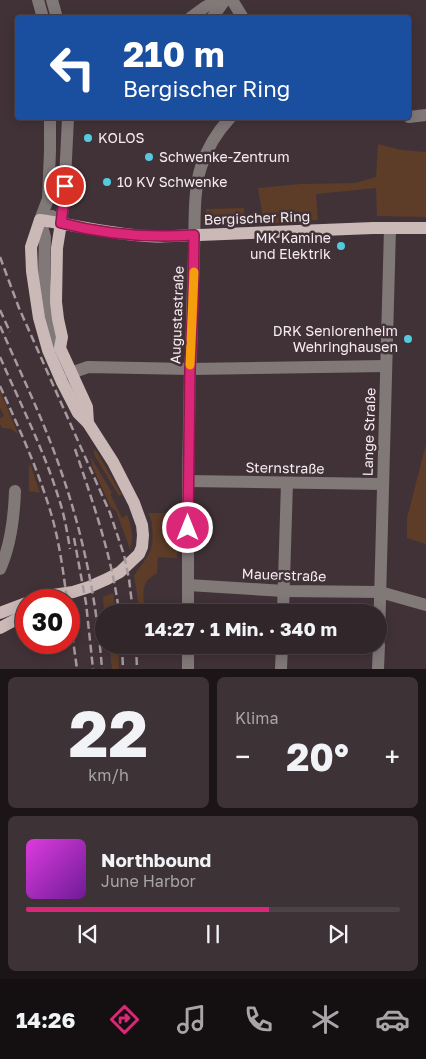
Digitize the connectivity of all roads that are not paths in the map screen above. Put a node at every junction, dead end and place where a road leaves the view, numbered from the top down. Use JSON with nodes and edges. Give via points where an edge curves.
{"nodes":[{"id":1,"x":38,"y":0,"type":"edge"},
{"id":2,"x":52,"y":0,"type":"edge"},
{"id":3,"x":219,"y":0,"type":"edge"},
{"id":4,"x":225,"y":0,"type":"edge"},
{"id":5,"x":232,"y":0,"type":"edge"},
{"id":6,"x":42,"y":15,"type":"edge"},
{"id":7,"x":56,"y":15,"type":"edge"},
{"id":8,"x":194,"y":15,"type":"edge"},
{"id":9,"x":214,"y":15,"type":"edge"},
{"id":10,"x":241,"y":15,"type":"edge"},
{"id":11,"x":426,"y":115,"type":"edge"},
{"id":12,"x":411,"y":116,"type":"edge"},
{"id":13,"x":50,"y":120,"type":"edge"},
{"id":14,"x":68,"y":120,"type":"edge"},
{"id":15,"x":228,"y":120,"type":"edge"},
{"id":16,"x":48,"y":199,"type":"junction"},
{"id":17,"x":40,"y":220,"type":"junction"},
{"id":18,"x":61,"y":223,"type":"junction"},
{"id":19,"x":390,"y":228,"type":"junction"},
{"id":20,"x":426,"y":228,"type":"edge"},
{"id":21,"x":194,"y":235,"type":"junction"},
{"id":22,"x":60,"y":348,"type":"junction"},
{"id":23,"x":386,"y":366,"type":"junction"},
{"id":24,"x":190,"y":369,"type":"junction"},
{"id":25,"x":71,"y":373,"type":"junction"},
{"id":26,"x":88,"y":423,"type":"junction"},
{"id":27,"x":188,"y":481,"type":"junction"},
{"id":28,"x":287,"y":483,"type":"junction"},
{"id":29,"x":382,"y":484,"type":"junction"},
{"id":30,"x":15,"y":491,"type":"dead end"},
{"id":31,"x":0,"y":569,"type":"edge"},
{"id":32,"x":188,"y":585,"type":"junction"},
{"id":33,"x":80,"y":590,"type":"edge"},
{"id":34,"x":284,"y":591,"type":"junction"},
{"id":35,"x":380,"y":592,"type":"junction"},
{"id":36,"x":188,"y":604,"type":"edge"},
{"id":37,"x":283,"y":604,"type":"edge"},
{"id":38,"x":380,"y":604,"type":"edge"},
{"id":39,"x":426,"y":605,"type":"edge"},
{"id":40,"x":15,"y":607,"type":"edge"},
{"id":41,"x":0,"y":613,"type":"edge"},
{"id":42,"x":15,"y":620,"type":"edge"},
{"id":43,"x":0,"y":628,"type":"edge"},
{"id":44,"x":188,"y":654,"type":"edge"},
{"id":45,"x":282,"y":654,"type":"edge"},
{"id":46,"x":378,"y":654,"type":"edge"},
{"id":47,"x":188,"y":669,"type":"edge"},
{"id":48,"x":281,"y":669,"type":"edge"},
{"id":49,"x":378,"y":669,"type":"edge"}],
"edges":[{"from":1,"to":6,"type":"street"},
{"from":2,"to":7,"type":"street"},
{"from":3,"to":8,"type":"street"},
{"from":4,"to":9,"type":"street"},
{"from":5,"to":10,"type":"street"},
{"from":11,"to":12,"type":"street"},
{"from":13,"to":16,"type":"street"},
{"from":14,"to":18,"type":"street"},
{"from":15,"to":21,"type":"street","name":"Augustastraße","via":[[212,140],[201,166]]},
{"from":16,"to":17,"type":"street"},
{"from":16,"to":18,"type":"street","via":[[53,218]]},
{"from":17,"to":18,"type":"main road","name":"Bergischer Ring"},
{"from":17,"to":22,"type":"street","via":[[45,237],[48,322],[53,341]]},
{"from":17,"to":26,"type":"main road","via":[[32,247],[39,318],[62,382],[78,413]]},
{"from":18,"to":21,"type":"main road","name":"Bergischer Ring","via":[[146,236]]},
{"from":18,"to":22,"type":"main road","via":[[56,302],[62,337]]},
{"from":19,"to":20,"type":"main road","name":"Bergischer Ring"},
{"from":19,"to":21,"type":"main road","name":"Bergischer Ring"},
{"from":19,"to":23,"type":"street","name":"Lange Straße"},
{"from":21,"to":24,"type":"street","name":"Augustastraße"},
{"from":22,"to":25,"type":"main road"},
{"from":23,"to":24,"type":"street"},
{"from":23,"to":29,"type":"street","name":"Lange Straße"},
{"from":24,"to":25,"type":"street","via":[[88,367]]},
{"from":24,"to":27,"type":"street","name":"Augustastraße"},
{"from":25,"to":26,"type":"main road","via":[[87,407]]},
{"from":26,"to":33,"type":"main road","via":[[134,503],[144,535],[139,554],[120,572]]},
{"from":27,"to":28,"type":"street","name":"Sternstraße"},
{"from":27,"to":32,"type":"street","name":"Augustastraße"},
{"from":28,"to":29,"type":"street","name":"Sternstraße"},
{"from":28,"to":34,"type":"street"},
{"from":29,"to":35,"type":"street","name":"Lange Straße"},
{"from":30,"to":31,"type":"street","via":[[9,542]]},
{"from":32,"to":34,"type":"street","name":"Mauerstraße"},
{"from":32,"to":36,"type":"street","name":"Augustastraße"},
{"from":34,"to":35,"type":"street","name":"Mauerstraße"},
{"from":34,"to":37,"type":"street"},
{"from":35,"to":38,"type":"street","name":"Lange Straße"},
{"from":35,"to":39,"type":"street","name":"Mauerstraße"},
{"from":40,"to":41,"type":"main road"},
{"from":42,"to":43,"type":"main road"},
{"from":44,"to":47,"type":"street"},
{"from":45,"to":48,"type":"street"},
{"from":46,"to":49,"type":"street"}]}
